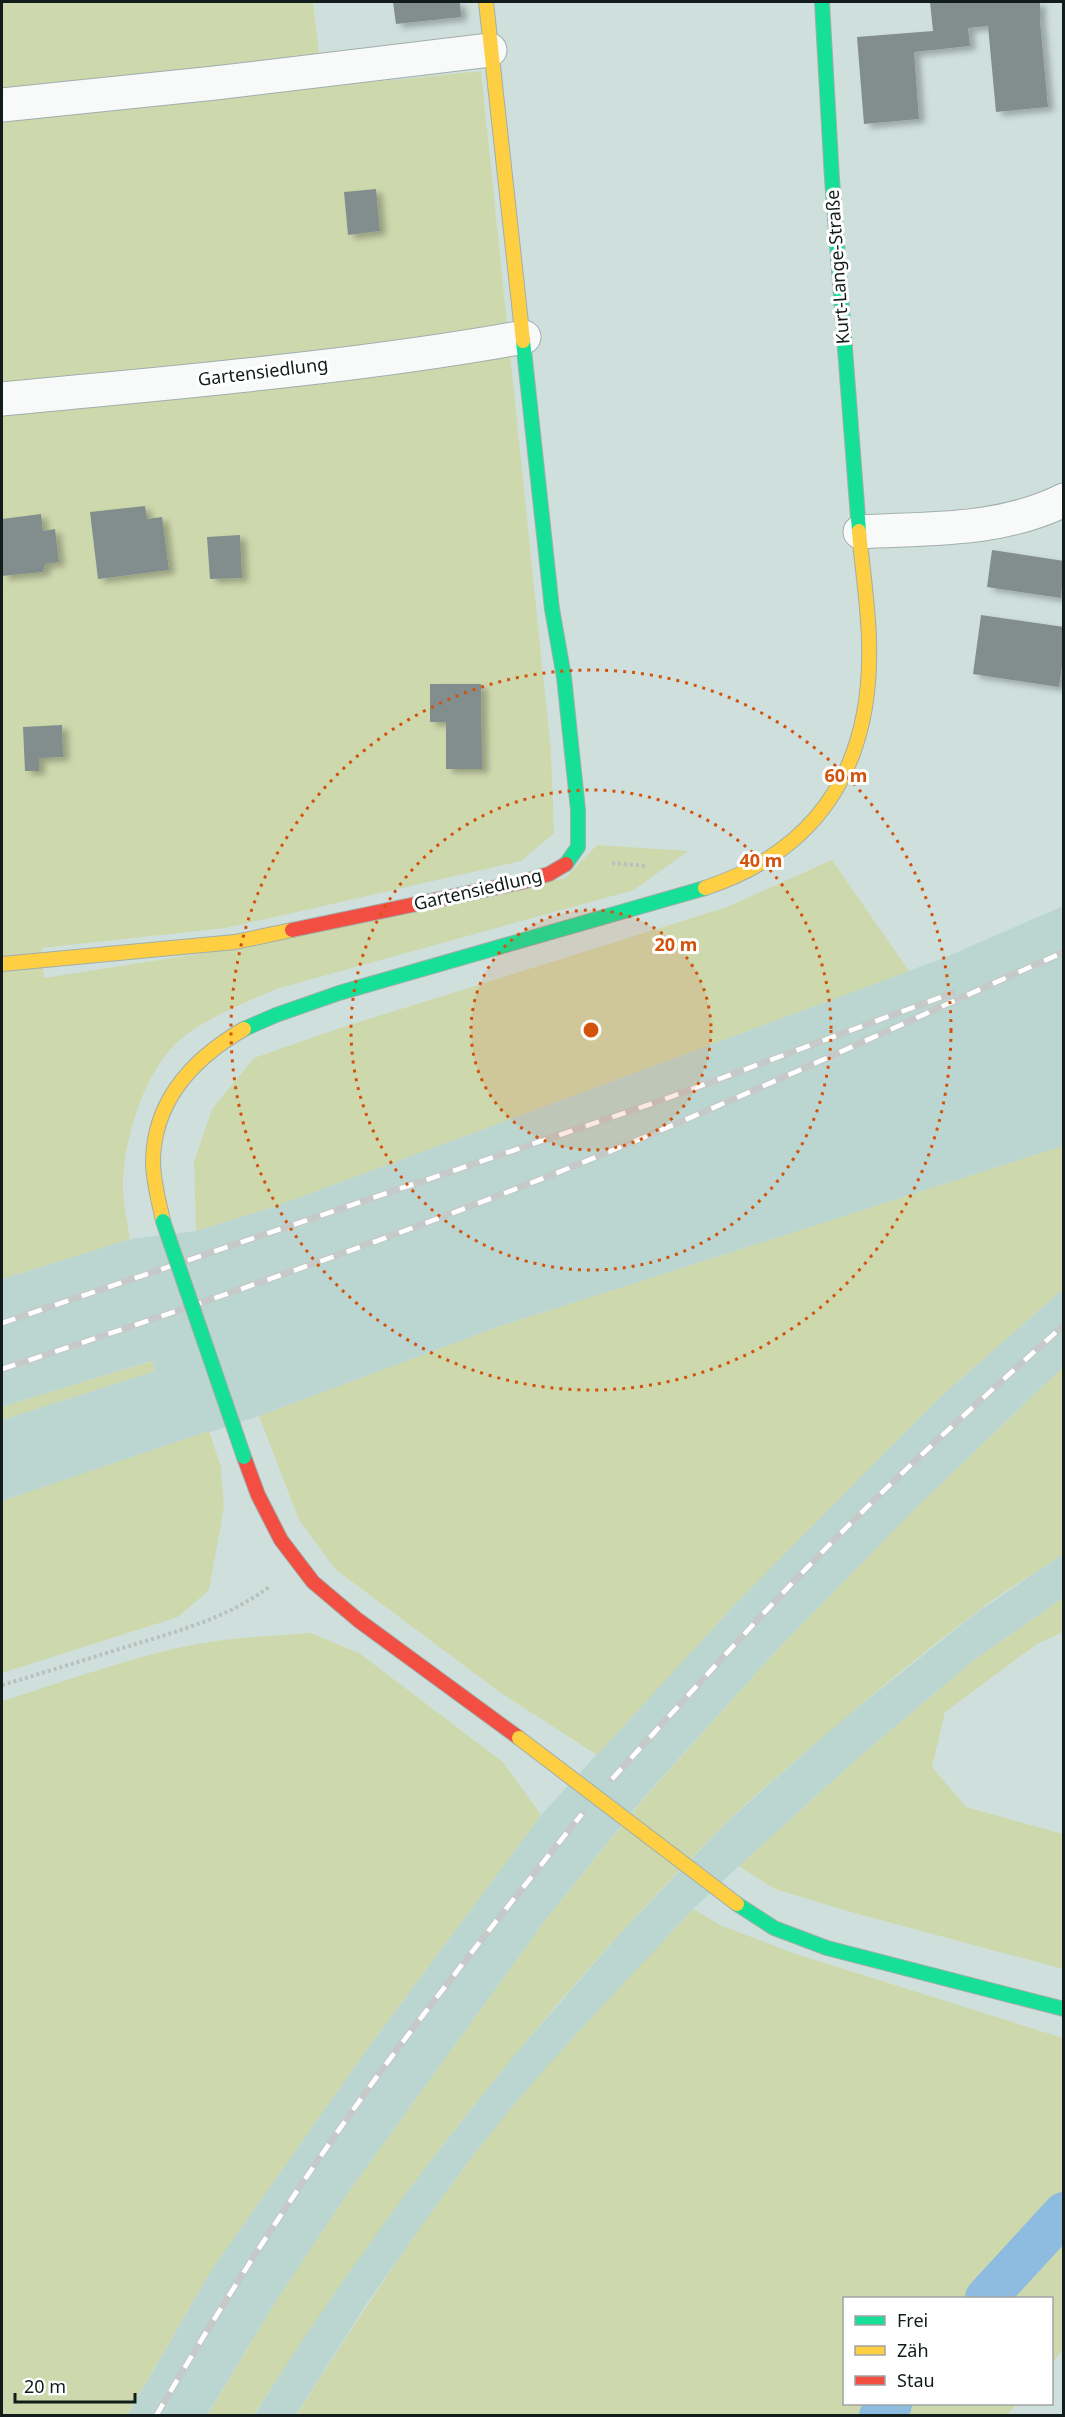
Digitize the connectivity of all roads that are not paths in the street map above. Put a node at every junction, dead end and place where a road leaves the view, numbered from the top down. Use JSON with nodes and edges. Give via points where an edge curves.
{"nodes":[{"id":1,"x":486,"y":2,"type":"edge"},
{"id":2,"x":822,"y":2,"type":"edge"},
{"id":3,"x":490,"y":50,"type":"junction"},
{"id":4,"x":2,"y":105,"type":"edge"},
{"id":5,"x":524,"y":337,"type":"junction"},
{"id":6,"x":2,"y":399,"type":"edge"},
{"id":7,"x":1064,"y":500,"type":"edge"},
{"id":8,"x":860,"y":532,"type":"junction"},
{"id":9,"x":2,"y":964,"type":"edge"},
{"id":10,"x":1064,"y":2009,"type":"edge"}],
"edges":[{"from":1,"to":3,"type":"street","name":"Gartensiedlung"},
{"from":2,"to":8,"type":"street","name":"Kurt-Lange-Straße"},
{"from":3,"to":4,"type":"street"},
{"from":3,"to":5,"type":"street","name":"Gartensiedlung"},
{"from":5,"to":6,"type":"street","name":"Gartensiedlung","via":[[468,348]]},
{"from":5,"to":9,"type":"street","name":"Gartensiedlung","via":[[544,539],[578,810],[578,847],[569,863],[522,882],[235,942]]},
{"from":7,"to":8,"type":"street","via":[[1042,511],[989,525]]},
{"from":8,"to":10,"type":"street","name":"Kurt-Lange-Straße","bridge":true,"via":[[869,674],[858,741],[833,796],[818,818],[748,871],[687,894],[307,1004],[241,1032],[215,1047],[185,1076],[162,1119],[154,1148],[153,1175],[163,1221],[244,1457],[281,1540],[313,1581],[358,1620],[774,1928],[827,1948]]}]}
